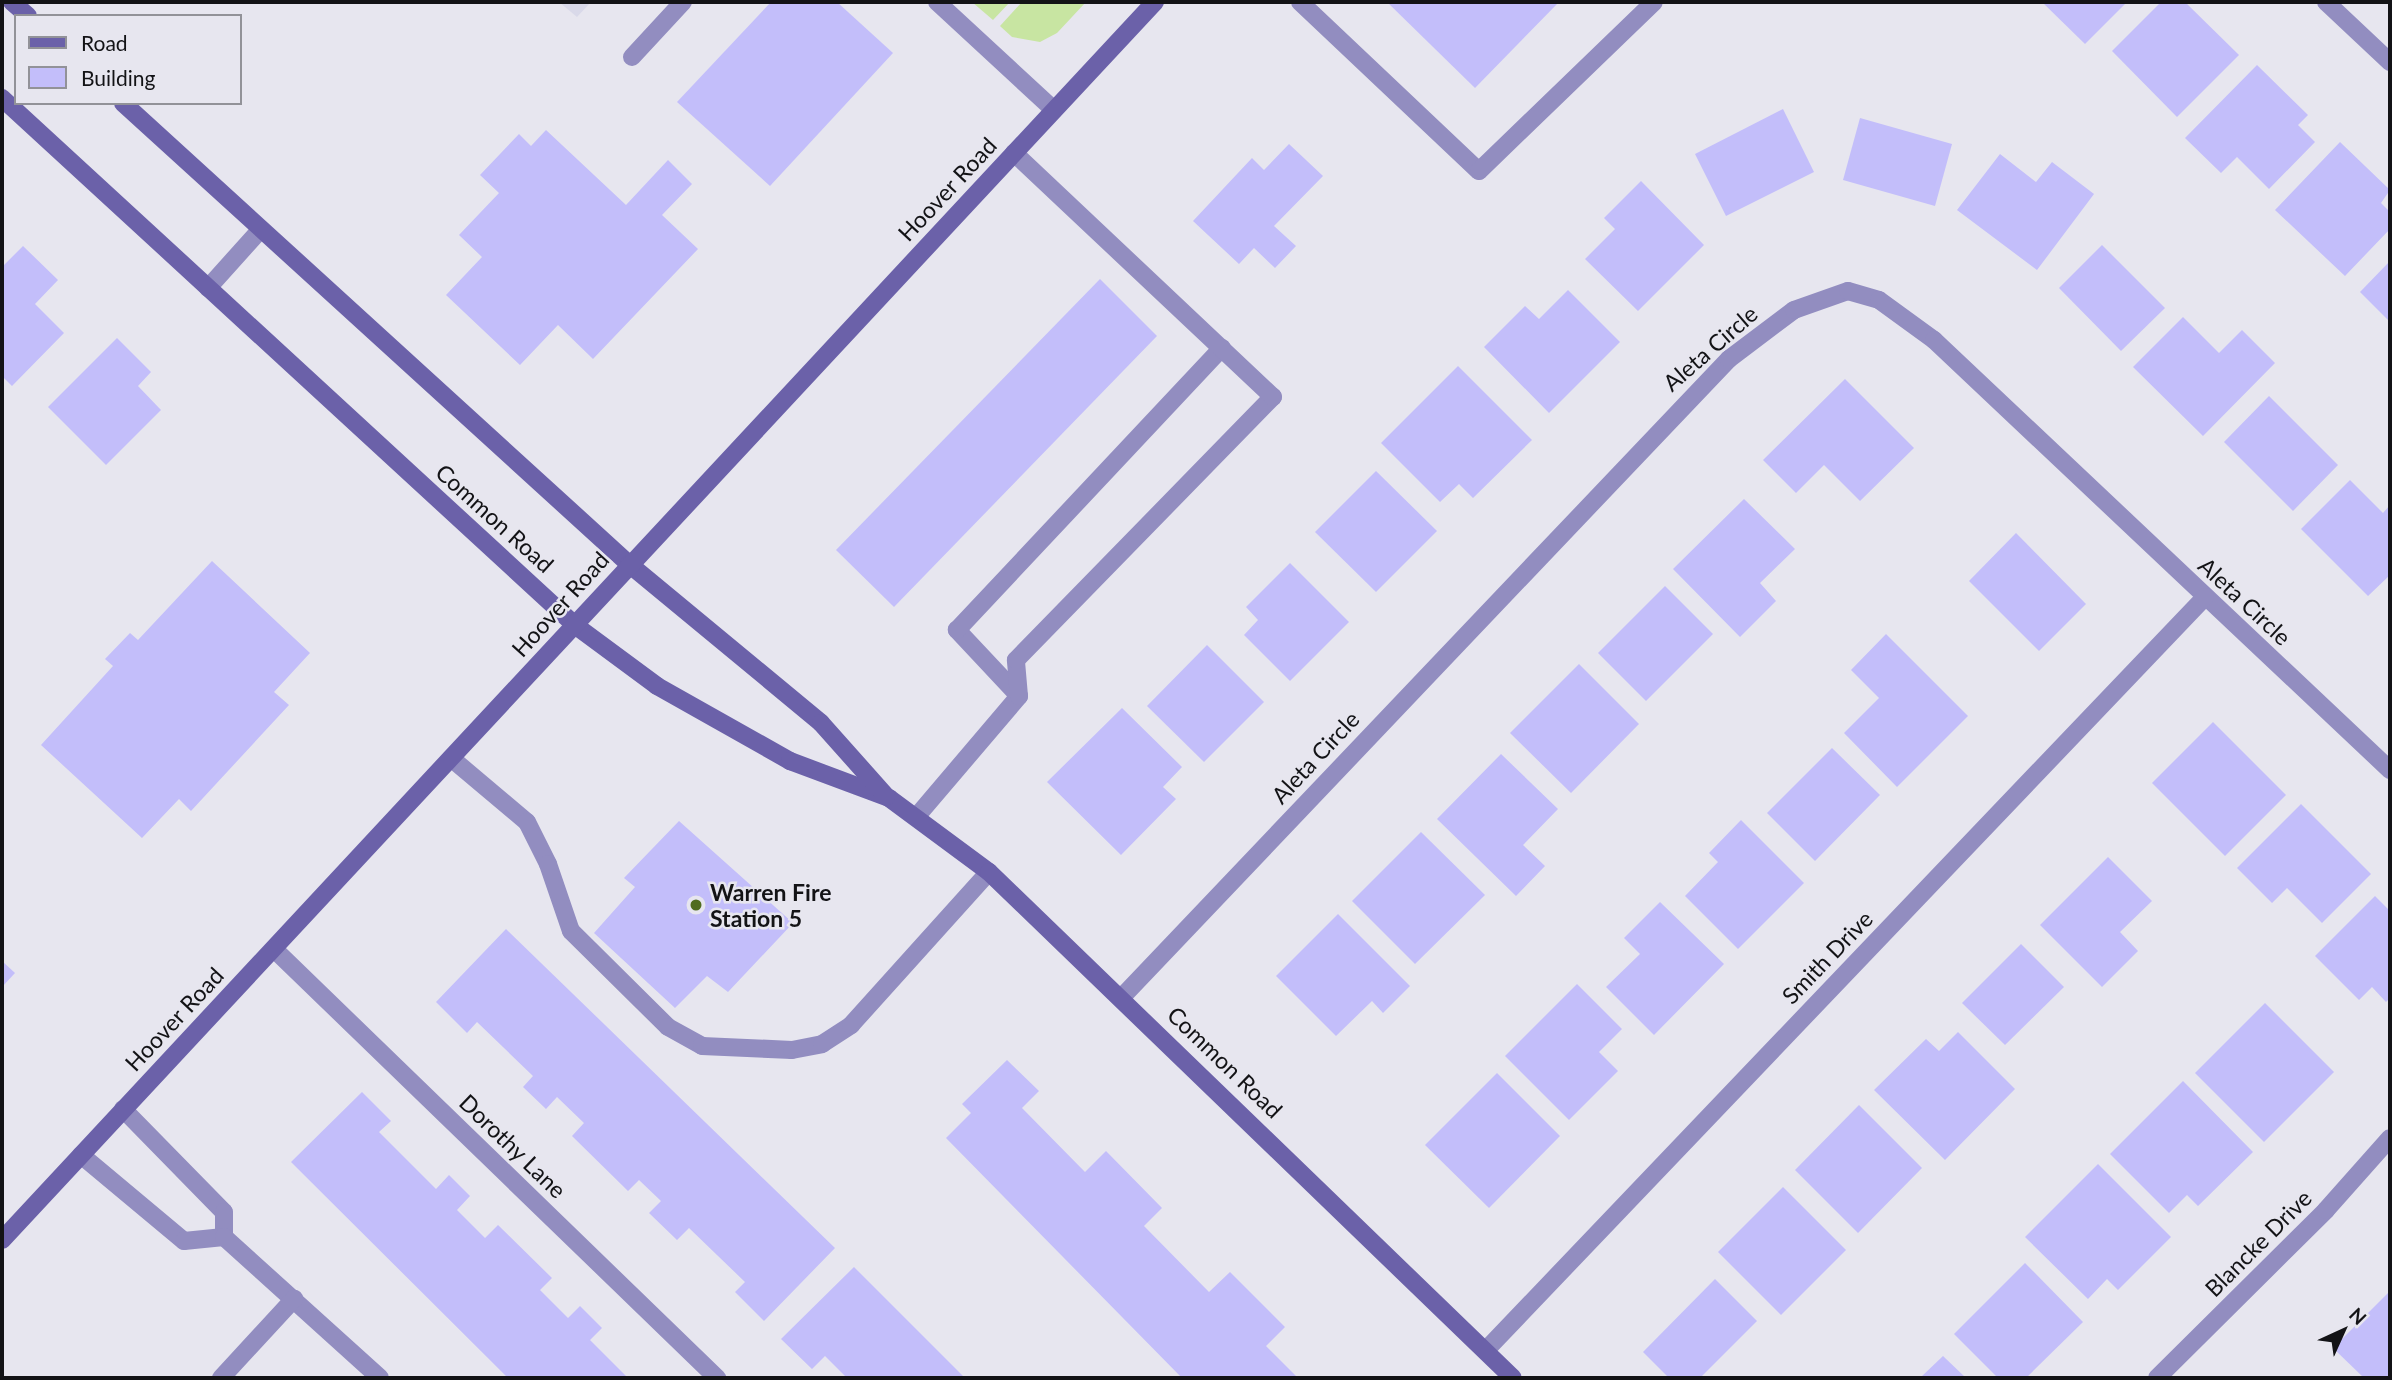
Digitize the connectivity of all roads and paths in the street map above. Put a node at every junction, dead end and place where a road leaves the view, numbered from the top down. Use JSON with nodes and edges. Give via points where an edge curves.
{"nodes":[{"id":1,"x":12,"y":2,"type":"edge"},
{"id":2,"x":683,"y":2,"type":"edge"},
{"id":3,"x":937,"y":2,"type":"edge"},
{"id":4,"x":1155,"y":2,"type":"edge"},
{"id":5,"x":1300,"y":2,"type":"edge"},
{"id":6,"x":1654,"y":2,"type":"edge"},
{"id":7,"x":2326,"y":2,"type":"edge"},
{"id":8,"x":26,"y":14,"type":"edge"},
{"id":9,"x":632,"y":58,"type":"dead end"},
{"id":10,"x":2390,"y":62,"type":"edge"},
{"id":11,"x":2,"y":97,"type":"edge"},
{"id":12,"x":125,"y":105,"type":"edge"},
{"id":13,"x":1054,"y":110,"type":"junction"},
{"id":14,"x":1014,"y":153,"type":"junction"},
{"id":15,"x":261,"y":229,"type":"junction"},
{"id":16,"x":208,"y":288,"type":"junction"},
{"id":17,"x":1222,"y":348,"type":"junction"},
{"id":18,"x":629,"y":564,"type":"junction"},
{"id":19,"x":2205,"y":597,"type":"junction"},
{"id":20,"x":576,"y":626,"type":"junction"},
{"id":21,"x":1019,"y":696,"type":"junction"},
{"id":22,"x":451,"y":758,"type":"junction"},
{"id":23,"x":2390,"y":770,"type":"edge"},
{"id":24,"x":889,"y":798,"type":"junction"},
{"id":25,"x":917,"y":816,"type":"junction"},
{"id":26,"x":989,"y":872,"type":"junction"},
{"id":27,"x":274,"y":949,"type":"junction"},
{"id":28,"x":1122,"y":997,"type":"junction"},
{"id":29,"x":123,"y":1109,"type":"junction"},
{"id":30,"x":2390,"y":1138,"type":"edge"},
{"id":31,"x":80,"y":1155,"type":"junction"},
{"id":32,"x":224,"y":1237,"type":"junction"},
{"id":33,"x":2,"y":1240,"type":"edge"},
{"id":34,"x":294,"y":1299,"type":"junction"},
{"id":35,"x":1486,"y":1350,"type":"junction"},
{"id":36,"x":221,"y":1378,"type":"edge"},
{"id":37,"x":380,"y":1378,"type":"edge"},
{"id":38,"x":717,"y":1378,"type":"edge"},
{"id":39,"x":1513,"y":1378,"type":"edge"},
{"id":40,"x":2157,"y":1378,"type":"edge"}],
"edges":[{"from":1,"to":8,"type":"street"},
{"from":2,"to":9,"type":"street"},
{"from":3,"to":13,"type":"street"},
{"from":4,"to":13,"type":"street","name":"Hoover Road"},
{"from":5,"to":6,"type":"street","via":[[1479,171]]},
{"from":7,"to":10,"type":"street"},
{"from":11,"to":16,"type":"street","name":"Common Road"},
{"from":12,"to":15,"type":"street","name":"Common Road"},
{"from":13,"to":14,"type":"street","name":"Hoover Road"},
{"from":14,"to":17,"type":"street"},
{"from":14,"to":18,"type":"street","name":"Hoover Road"},
{"from":15,"to":16,"type":"street"},
{"from":15,"to":18,"type":"street","name":"Common Road"},
{"from":16,"to":20,"type":"street","name":"Common Road"},
{"from":17,"to":21,"type":"street","via":[[1273,397],[1016,660]]},
{"from":17,"to":21,"type":"street","via":[[957,630]]},
{"from":18,"to":20,"type":"street","name":"Hoover Road"},
{"from":18,"to":24,"type":"street","name":"Common Road","via":[[821,723]]},
{"from":19,"to":23,"type":"street","name":"Aleta Circle"},
{"from":19,"to":28,"type":"street","name":"Aleta Circle","via":[[1905,315],[1879,300],[1848,291],[1819,299],[1765,330],[1676,410]]},
{"from":19,"to":35,"type":"street","name":"Smith Drive"},
{"from":20,"to":22,"type":"street","name":"Hoover Road"},
{"from":20,"to":24,"type":"street","name":"Common Road","via":[[657,686],[790,761]]},
{"from":21,"to":25,"type":"street"},
{"from":22,"to":26,"type":"street","via":[[527,822],[548,864],[571,930],[668,1027],[702,1046],[792,1050],[822,1044],[851,1025]]},
{"from":22,"to":27,"type":"street","name":"Hoover Road"},
{"from":24,"to":25,"type":"street","name":"Common Road"},
{"from":25,"to":26,"type":"street","name":"Common Road"},
{"from":26,"to":28,"type":"street","name":"Common Road"},
{"from":27,"to":29,"type":"street","name":"Hoover Road"},
{"from":27,"to":38,"type":"street","name":"Dorothy Lane"},
{"from":28,"to":35,"type":"street","name":"Common Road"},
{"from":29,"to":31,"type":"street","name":"Hoover Road"},
{"from":29,"to":32,"type":"street","via":[[224,1212]]},
{"from":30,"to":40,"type":"street","name":"Blancke Drive","via":[[2326,1210]]},
{"from":31,"to":32,"type":"street","via":[[184,1241]]},
{"from":31,"to":33,"type":"street","name":"Hoover Road"},
{"from":32,"to":34,"type":"street"},
{"from":34,"to":36,"type":"street"},
{"from":34,"to":37,"type":"street"},
{"from":35,"to":39,"type":"street","name":"Common Road"}]}
